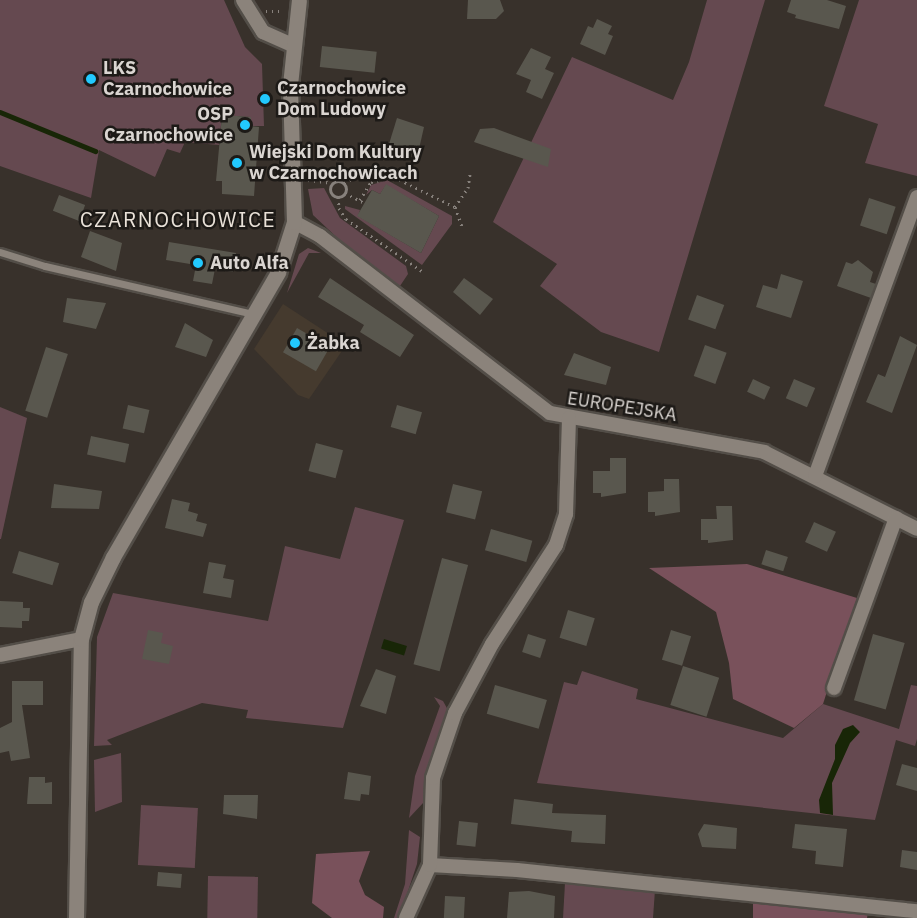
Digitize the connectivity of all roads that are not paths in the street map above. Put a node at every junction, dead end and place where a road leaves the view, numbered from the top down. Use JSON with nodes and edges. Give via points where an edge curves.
{"nodes":[{"id":1,"x":243,"y":0,"type":"edge"},
{"id":2,"x":299,"y":0,"type":"edge"},
{"id":3,"x":292,"y":45,"type":"junction"},
{"id":4,"x":917,"y":197,"type":"edge"},
{"id":5,"x":294,"y":222,"type":"junction"},
{"id":6,"x":0,"y":252,"type":"edge"},
{"id":7,"x":256,"y":315,"type":"junction"},
{"id":8,"x":569,"y":418,"type":"junction"},
{"id":9,"x":815,"y":476,"type":"junction"},
{"id":10,"x":896,"y":518,"type":"junction"},
{"id":11,"x":917,"y":529,"type":"edge"},
{"id":12,"x":81,"y":639,"type":"junction"},
{"id":13,"x":0,"y":655,"type":"edge"},
{"id":14,"x":834,"y":688,"type":"dead end"},
{"id":15,"x":430,"y":865,"type":"junction"},
{"id":16,"x":917,"y":911,"type":"edge"},
{"id":17,"x":76,"y":918,"type":"edge"},
{"id":18,"x":406,"y":918,"type":"edge"}],
"edges":[{"from":1,"to":3,"type":"street","via":[[263,32]]},
{"from":2,"to":3,"type":"street"},
{"from":3,"to":5,"type":"street"},
{"from":4,"to":9,"type":"street"},
{"from":5,"to":7,"type":"street","via":[[278,272]]},
{"from":5,"to":8,"type":"street","name":"EUROPEJSKA","via":[[320,236],[527,398],[550,413]]},
{"from":6,"to":7,"type":"lane"},
{"from":7,"to":12,"type":"street","via":[[113,557],[91,602]]},
{"from":8,"to":9,"type":"street","name":"EUROPEJSKA","via":[[738,445],[764,452]]},
{"from":8,"to":15,"type":"street","via":[[570,452],[556,545],[492,644],[455,713],[433,778]]},
{"from":9,"to":10,"type":"street","name":"EUROPEJSKA"},
{"from":10,"to":11,"type":"street","name":"EUROPEJSKA"},
{"from":10,"to":14,"type":"street"},
{"from":12,"to":13,"type":"street"},
{"from":12,"to":17,"type":"street"},
{"from":15,"to":16,"type":"street","via":[[518,870]]},
{"from":15,"to":18,"type":"street"}]}
